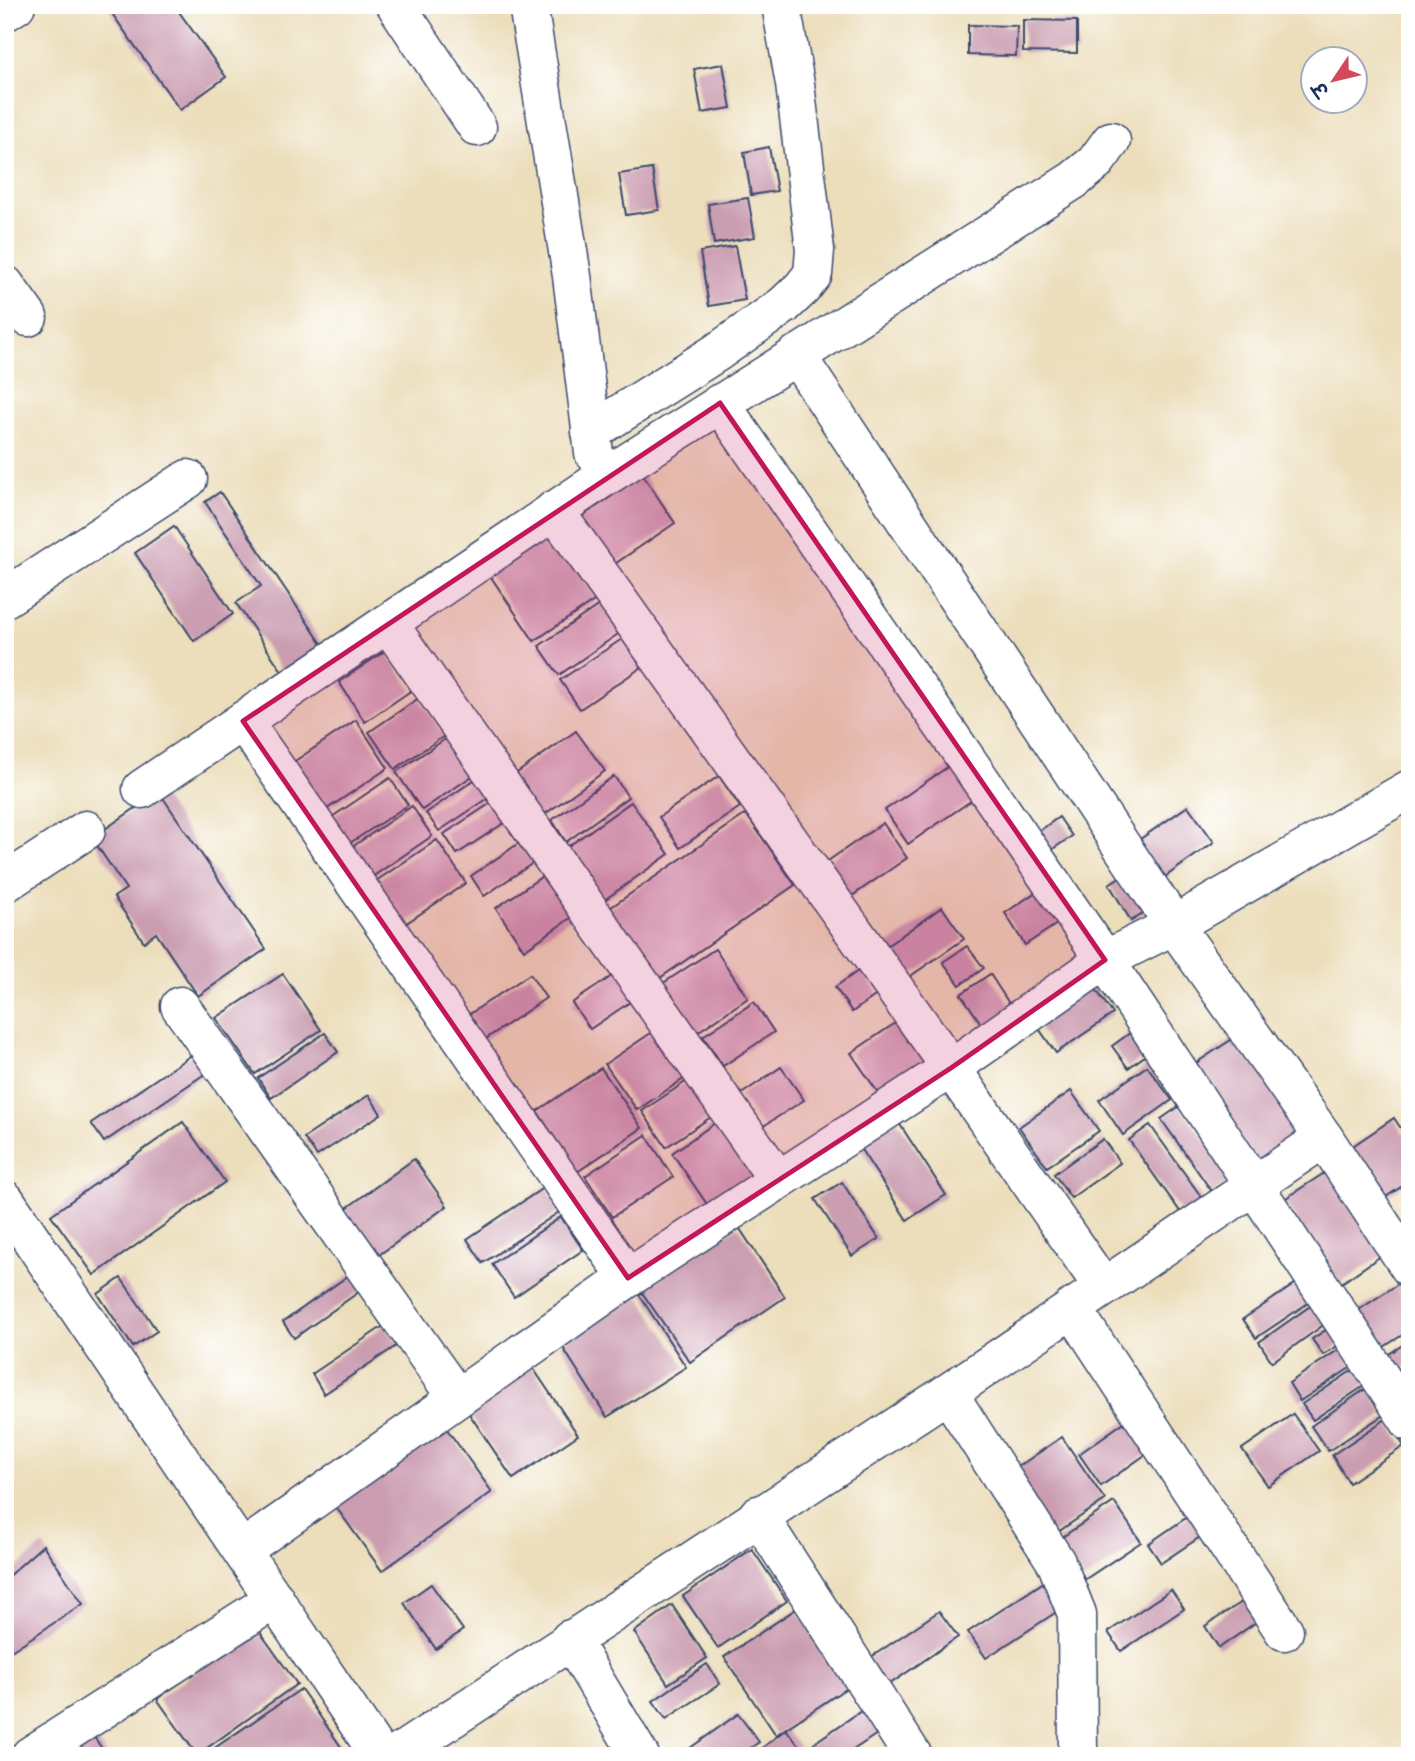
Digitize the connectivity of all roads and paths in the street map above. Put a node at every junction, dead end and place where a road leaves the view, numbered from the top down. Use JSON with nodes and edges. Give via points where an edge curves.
{"nodes":[{"id":1,"x":16,"y":5,"type":"edge"},
{"id":2,"x":396,"y":5,"type":"edge"},
{"id":3,"x":528,"y":5,"type":"edge"},
{"id":4,"x":781,"y":5,"type":"edge"},
{"id":5,"x":5,"y":12,"type":"edge"},
{"id":6,"x":477,"y":127,"type":"dead end"},
{"id":7,"x":1111,"y":141,"type":"dead end"},
{"id":8,"x":5,"y":285,"type":"edge"},
{"id":9,"x":28,"y":317,"type":"dead end"},
{"id":10,"x":796,"y":355,"type":"junction"},
{"id":11,"x":720,"y":404,"type":"junction"},
{"id":12,"x":591,"y":432,"type":"junction"},
{"id":13,"x":188,"y":479,"type":"dead end"},
{"id":14,"x":597,"y":482,"type":"junction"},
{"id":15,"x":554,"y":510,"type":"junction"},
{"id":16,"x":5,"y":598,"type":"edge"},
{"id":17,"x":388,"y":623,"type":"junction"},
{"id":18,"x":243,"y":721,"type":"junction"},
{"id":19,"x":142,"y":789,"type":"dead end"},
{"id":20,"x":1410,"y":789,"type":"edge"},
{"id":21,"x":86,"y":830,"type":"dead end"},
{"id":22,"x":5,"y":883,"type":"edge"},
{"id":23,"x":1174,"y":925,"type":"junction"},
{"id":24,"x":1105,"y":960,"type":"junction"},
{"id":25,"x":180,"y":1006,"type":"dead end"},
{"id":26,"x":951,"y":1068,"type":"junction"},
{"id":27,"x":1324,"y":1138,"type":"junction"},
{"id":28,"x":778,"y":1180,"type":"junction"},
{"id":29,"x":1252,"y":1185,"type":"junction"},
{"id":30,"x":5,"y":1200,"type":"edge"},
{"id":31,"x":1410,"y":1268,"type":"edge"},
{"id":32,"x":628,"y":1278,"type":"junction"},
{"id":33,"x":1087,"y":1298,"type":"junction"},
{"id":34,"x":948,"y":1393,"type":"junction"},
{"id":35,"x":457,"y":1398,"type":"junction"},
{"id":36,"x":1410,"y":1422,"type":"edge"},
{"id":37,"x":758,"y":1515,"type":"junction"},
{"id":38,"x":242,"y":1550,"type":"junction"},
{"id":39,"x":275,"y":1599,"type":"junction"},
{"id":40,"x":1284,"y":1631,"type":"dead end"},
{"id":41,"x":570,"y":1639,"type":"junction"},
{"id":42,"x":30,"y":1756,"type":"edge"},
{"id":43,"x":380,"y":1756,"type":"edge"},
{"id":44,"x":395,"y":1756,"type":"edge"},
{"id":45,"x":640,"y":1756,"type":"edge"},
{"id":46,"x":912,"y":1756,"type":"edge"},
{"id":47,"x":1078,"y":1756,"type":"edge"}],
"edges":[{"from":1,"to":5,"type":"street"},
{"from":2,"to":6,"type":"street"},
{"from":3,"to":12,"type":"street","via":[[572,276]]},
{"from":4,"to":12,"type":"street","via":[[816,250],[813,274],[784,305]]},
{"from":7,"to":10,"type":"street","via":[[1095,163],[1074,180]]},
{"from":8,"to":9,"type":"street"},
{"from":10,"to":11,"type":"street"},
{"from":10,"to":23,"type":"street"},
{"from":11,"to":14,"type":"street"},
{"from":11,"to":24,"type":"street"},
{"from":12,"to":14,"type":"street"},
{"from":13,"to":16,"type":"street"},
{"from":14,"to":15,"type":"street"},
{"from":15,"to":17,"type":"street"},
{"from":15,"to":26,"type":"street"},
{"from":17,"to":18,"type":"street"},
{"from":17,"to":28,"type":"street"},
{"from":18,"to":19,"type":"street"},
{"from":18,"to":32,"type":"street"},
{"from":20,"to":23,"type":"street"},
{"from":21,"to":22,"type":"street"},
{"from":23,"to":24,"type":"street"},
{"from":23,"to":27,"type":"street"},
{"from":24,"to":26,"type":"street"},
{"from":24,"to":29,"type":"street"},
{"from":25,"to":35,"type":"street"},
{"from":26,"to":28,"type":"street"},
{"from":26,"to":33,"type":"street"},
{"from":27,"to":29,"type":"street"},
{"from":27,"to":31,"type":"street"},
{"from":28,"to":32,"type":"street"},
{"from":29,"to":33,"type":"street"},
{"from":29,"to":36,"type":"street"},
{"from":30,"to":38,"type":"street"},
{"from":32,"to":35,"type":"street"},
{"from":33,"to":34,"type":"street"},
{"from":33,"to":40,"type":"street"},
{"from":34,"to":37,"type":"street"},
{"from":34,"to":47,"type":"street","via":[[1056,1562],[1077,1614]]},
{"from":35,"to":38,"type":"street"},
{"from":37,"to":41,"type":"street"},
{"from":37,"to":46,"type":"street"},
{"from":38,"to":39,"type":"street"},
{"from":39,"to":42,"type":"street"},
{"from":39,"to":43,"type":"street"},
{"from":41,"to":44,"type":"street"},
{"from":41,"to":45,"type":"street"}]}
